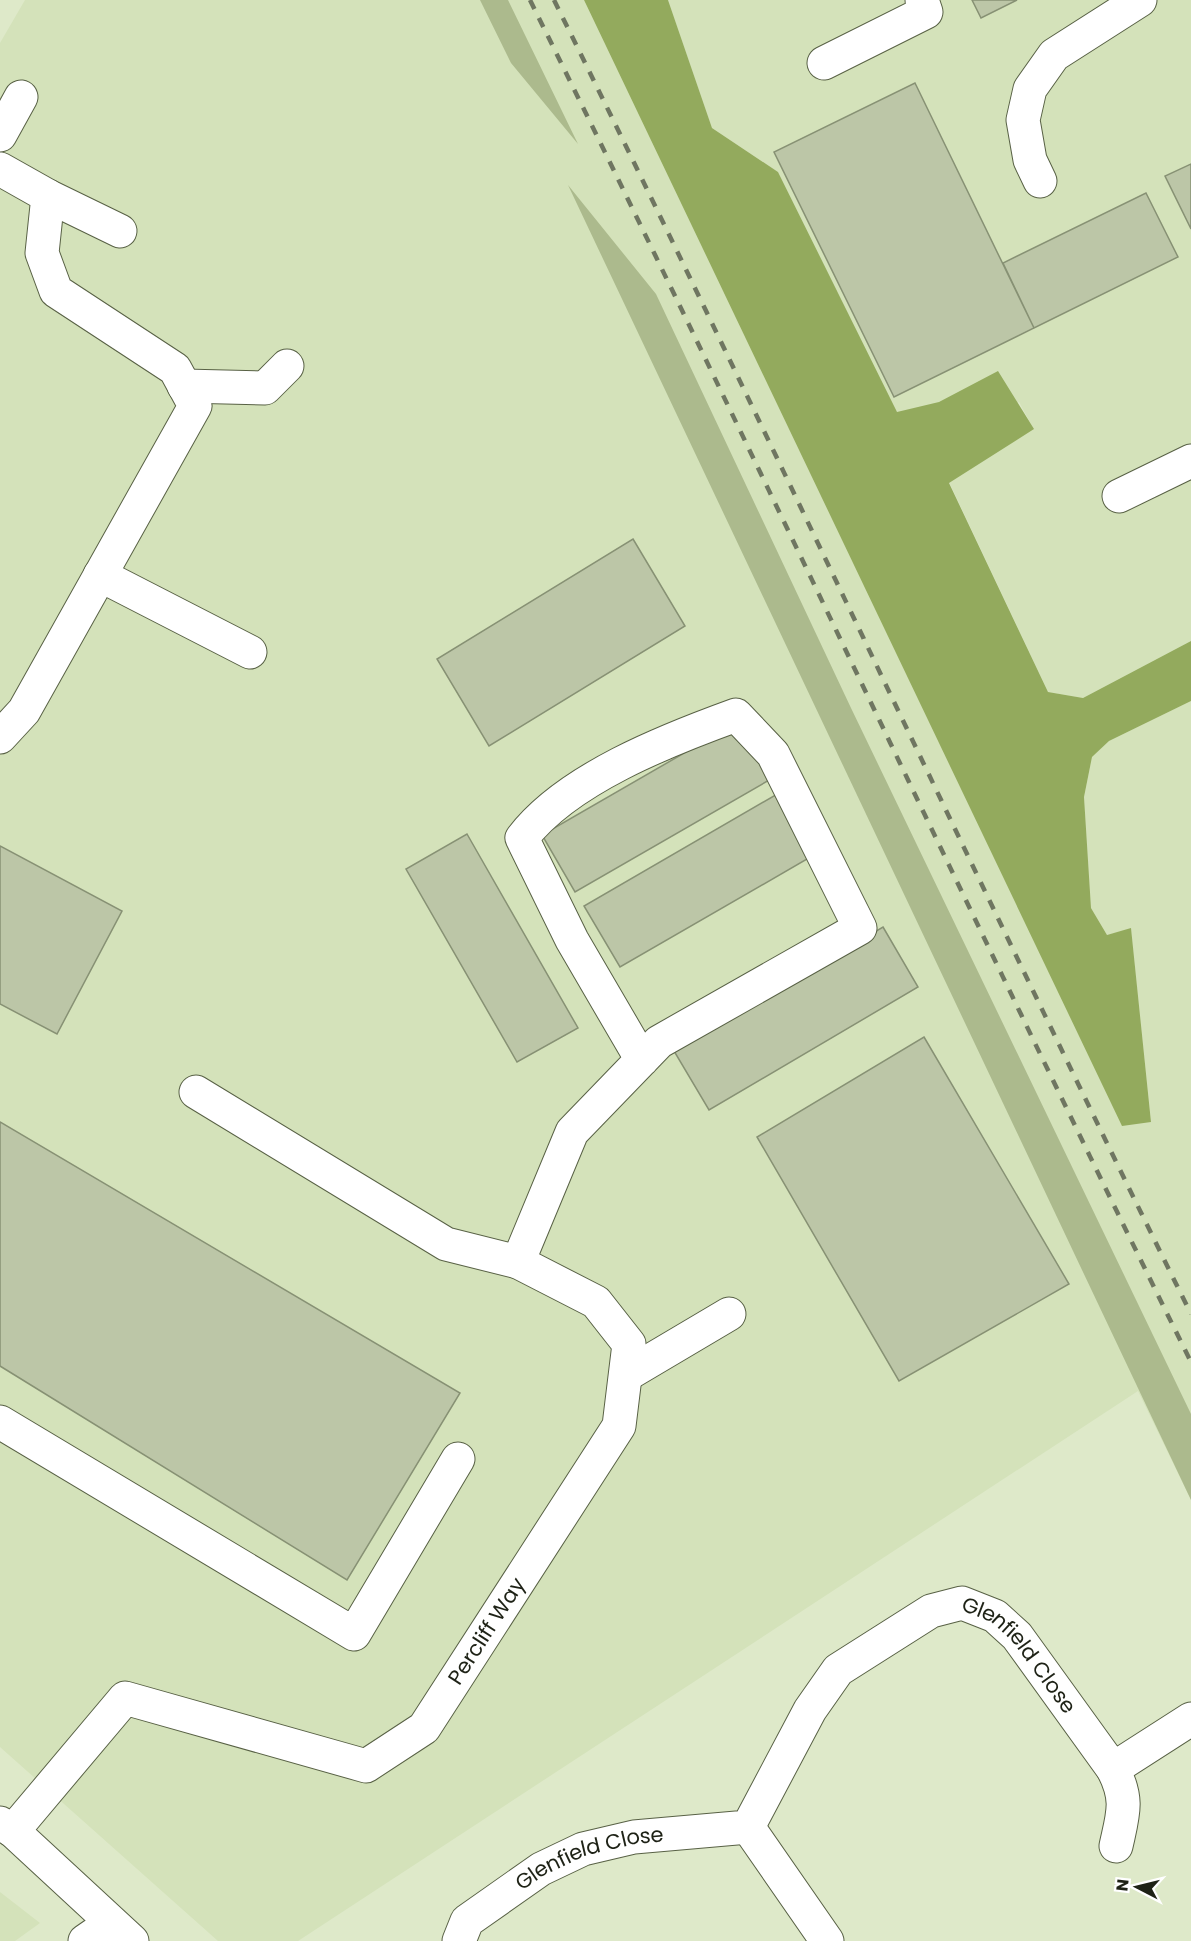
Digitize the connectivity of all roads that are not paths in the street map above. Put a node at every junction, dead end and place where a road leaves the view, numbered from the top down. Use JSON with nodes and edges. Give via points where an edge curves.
{"nodes":[{"id":1,"x":922,"y":0,"type":"edge"},
{"id":2,"x":1140,"y":0,"type":"edge"},
{"id":3,"x":824,"y":63,"type":"dead end"},
{"id":4,"x":21,"y":97,"type":"dead end"},
{"id":5,"x":0,"y":135,"type":"edge"},
{"id":6,"x":0,"y":169,"type":"edge"},
{"id":7,"x":1040,"y":181,"type":"dead end"},
{"id":8,"x":48,"y":196,"type":"junction"},
{"id":9,"x":120,"y":231,"type":"dead end"},
{"id":10,"x":287,"y":366,"type":"dead end"},
{"id":11,"x":184,"y":386,"type":"junction"},
{"id":12,"x":1191,"y":461,"type":"edge"},
{"id":13,"x":1119,"y":496,"type":"dead end"},
{"id":14,"x":100,"y":575,"type":"junction"},
{"id":15,"x":250,"y":652,"type":"dead end"},
{"id":16,"x":0,"y":737,"type":"edge"},
{"id":17,"x":642,"y":1060,"type":"junction"},
{"id":18,"x":196,"y":1092,"type":"dead end"},
{"id":19,"x":518,"y":1262,"type":"junction"},
{"id":20,"x":729,"y":1314,"type":"dead end"},
{"id":21,"x":626,"y":1375,"type":"junction"},
{"id":22,"x":0,"y":1422,"type":"edge"},
{"id":23,"x":458,"y":1459,"type":"dead end"},
{"id":24,"x":1191,"y":1719,"type":"edge"},
{"id":25,"x":1113,"y":1769,"type":"junction"},
{"id":26,"x":6,"y":1827,"type":"edge"},
{"id":27,"x":748,"y":1827,"type":"junction"},
{"id":28,"x":1116,"y":1846,"type":"dead end"},
{"id":29,"x":122,"y":1932,"type":"edge"},
{"id":30,"x":85,"y":1941,"type":"edge"},
{"id":31,"x":459,"y":1941,"type":"edge"},
{"id":32,"x":827,"y":1941,"type":"edge"}],
"edges":[{"from":1,"to":3,"type":"street","via":[[926,12]]},
{"from":2,"to":7,"type":"street","via":[[1054,55],[1030,89],[1023,120],[1030,160]]},
{"from":4,"to":5,"type":"street"},
{"from":6,"to":8,"type":"street"},
{"from":8,"to":9,"type":"street"},
{"from":8,"to":11,"type":"street","via":[[42,253],[56,291],[175,369]]},
{"from":10,"to":11,"type":"street","via":[[265,388]]},
{"from":11,"to":14,"type":"street","via":[[195,406]]},
{"from":12,"to":13,"type":"street"},
{"from":14,"to":15,"type":"street"},
{"from":14,"to":16,"type":"street","via":[[24,711]]},
{"from":17,"to":17,"type":"street","via":[[659,1042],[860,928],[773,754],[736,715],[681,735],[607,771],[537,818],[522,838],[572,940]]},
{"from":17,"to":19,"type":"street","via":[[572,1132]]},
{"from":18,"to":19,"type":"street","name":"Percliff Way","via":[[446,1244]]},
{"from":19,"to":21,"type":"street","name":"Percliff Way","via":[[596,1302],[629,1344]]},
{"from":20,"to":21,"type":"street"},
{"from":21,"to":26,"type":"street","name":"Percliff Way","via":[[619,1426],[424,1728],[366,1766],[125,1698]]},
{"from":22,"to":23,"type":"street","via":[[354,1634]]},
{"from":24,"to":25,"type":"street"},
{"from":25,"to":27,"type":"street","name":"Glenfield Close","via":[[1017,1636],[995,1616],[962,1603],[931,1611],[838,1670],[810,1710]]},
{"from":25,"to":28,"type":"street","name":"Glenfield Close","via":[[1125,1803]]},
{"from":26,"to":29,"type":"street"},
{"from":27,"to":31,"type":"street","name":"Glenfield Close","via":[[634,1837],[583,1849],[541,1869],[467,1921]]},
{"from":27,"to":32,"type":"street"},
{"from":29,"to":30,"type":"street"}]}
